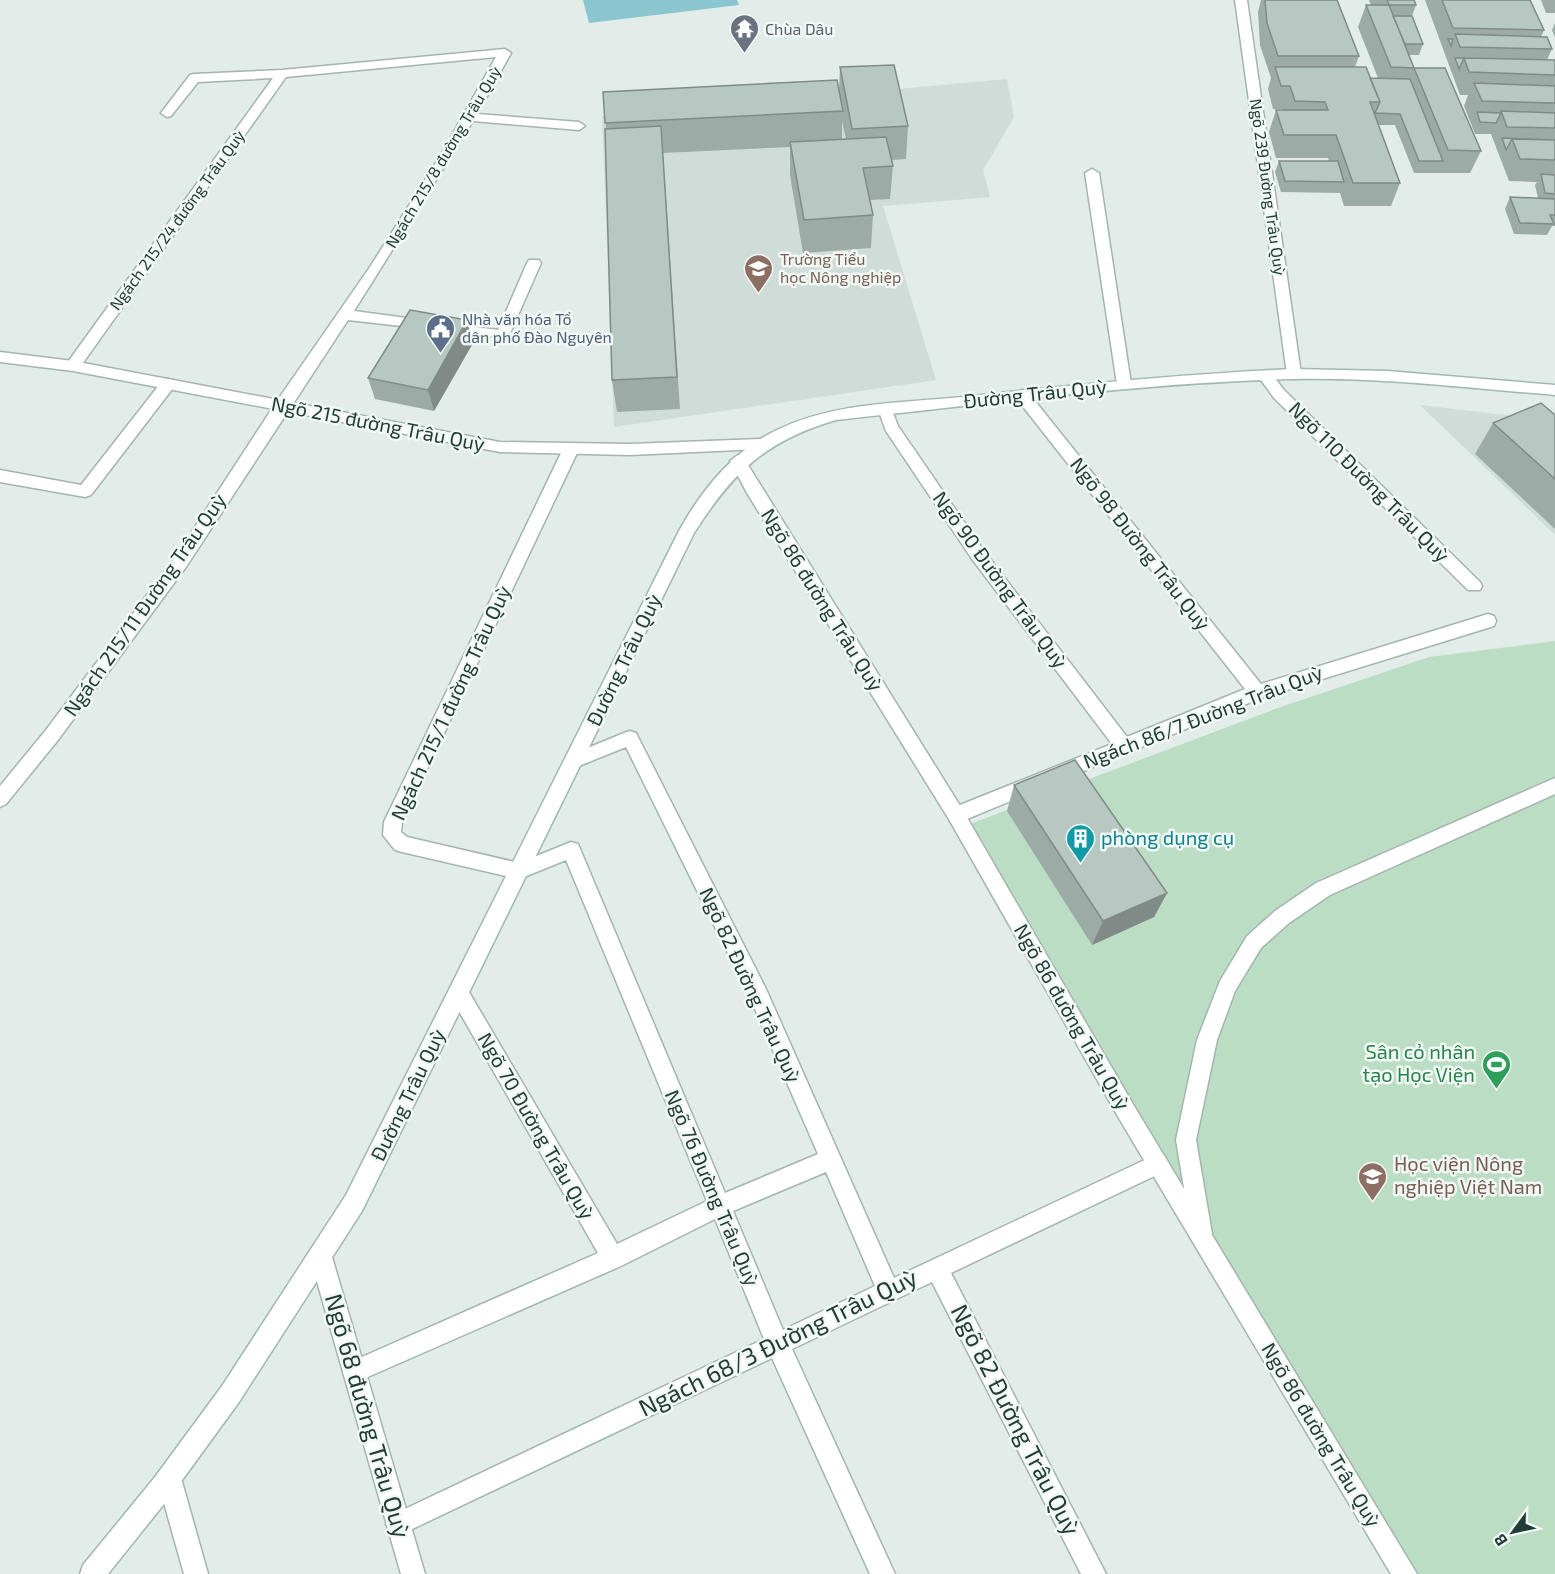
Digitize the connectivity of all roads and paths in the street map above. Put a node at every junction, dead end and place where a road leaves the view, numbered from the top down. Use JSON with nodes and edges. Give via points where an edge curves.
{"nodes":[{"id":1,"x":1241,"y":0,"type":"edge"},
{"id":2,"x":282,"y":74,"type":"junction"},
{"id":3,"x":167,"y":113,"type":"dead end"},
{"id":4,"x":469,"y":117,"type":"junction"},
{"id":5,"x":579,"y":126,"type":"dead end"},
{"id":6,"x":1092,"y":173,"type":"dead end"},
{"id":7,"x":534,"y":263,"type":"dead end"},
{"id":8,"x":344,"y":315,"type":"junction"},
{"id":9,"x":0,"y":357,"type":"edge"},
{"id":10,"x":73,"y":366,"type":"junction"},
{"id":11,"x":1294,"y":374,"type":"junction"},
{"id":12,"x":1265,"y":376,"type":"junction"},
{"id":13,"x":168,"y":384,"type":"junction"},
{"id":14,"x":1124,"y":384,"type":"junction"},
{"id":15,"x":1555,"y":390,"type":"edge"},
{"id":16,"x":1022,"y":395,"type":"junction"},
{"id":17,"x":282,"y":405,"type":"junction"},
{"id":18,"x":885,"y":409,"type":"junction"},
{"id":19,"x":760,"y":444,"type":"junction"},
{"id":20,"x":570,"y":451,"type":"junction"},
{"id":21,"x":738,"y":461,"type":"junction"},
{"id":22,"x":0,"y":476,"type":"edge"},
{"id":23,"x":1474,"y":586,"type":"dead end"},
{"id":24,"x":1488,"y":621,"type":"dead end"},
{"id":25,"x":1257,"y":692,"type":"junction"},
{"id":26,"x":1123,"y":745,"type":"junction"},
{"id":27,"x":574,"y":761,"type":"junction"},
{"id":28,"x":1555,"y":786,"type":"edge"},
{"id":29,"x":0,"y":799,"type":"edge"},
{"id":30,"x":956,"y":815,"type":"junction"},
{"id":31,"x":519,"y":871,"type":"junction"},
{"id":32,"x":459,"y":993,"type":"junction"},
{"id":33,"x":830,"y":1160,"type":"junction"},
{"id":34,"x":1158,"y":1164,"type":"junction"},
{"id":35,"x":719,"y":1206,"type":"junction"},
{"id":36,"x":1201,"y":1235,"type":"junction"},
{"id":37,"x":321,"y":1257,"type":"junction"},
{"id":38,"x":613,"y":1258,"type":"junction"},
{"id":39,"x":936,"y":1267,"type":"junction"},
{"id":40,"x":888,"y":1290,"type":"junction"},
{"id":41,"x":778,"y":1345,"type":"junction"},
{"id":42,"x":354,"y":1372,"type":"junction"},
{"id":43,"x":169,"y":1478,"type":"junction"},
{"id":44,"x":398,"y":1524,"type":"junction"},
{"id":45,"x":92,"y":1574,"type":"edge"},
{"id":46,"x":196,"y":1574,"type":"edge"},
{"id":47,"x":413,"y":1574,"type":"edge"},
{"id":48,"x":884,"y":1574,"type":"edge"},
{"id":49,"x":1094,"y":1574,"type":"edge"},
{"id":50,"x":1405,"y":1574,"type":"edge"}],
"edges":[{"from":1,"to":11,"type":"street","name":"Ngõ 239 Đường Trâu Quỳ"},
{"from":2,"to":3,"type":"street","name":"Ngách 215/8 đường Trâu Quỳ","via":[[194,78]]},
{"from":2,"to":4,"type":"street","name":"Ngách 215/8 đường Trâu Quỳ","via":[[505,53]]},
{"from":2,"to":10,"type":"street","name":"Ngách 215/24 đường Trâu Quỳ"},
{"from":4,"to":5,"type":"street"},
{"from":4,"to":8,"type":"street","name":"Ngách 215/8 đường Trâu Quỳ"},
{"from":6,"to":14,"type":"street"},
{"from":7,"to":8,"type":"street","via":[[503,335]]},
{"from":8,"to":17,"type":"street","name":"Ngách 215/8 đường Trâu Quỳ"},
{"from":9,"to":10,"type":"street","name":"Ngõ 215 đường Trâu Quỳ"},
{"from":10,"to":13,"type":"street","name":"Ngõ 215 đường Trâu Quỳ"},
{"from":11,"to":12,"type":"street","name":"Đường Trâu Quỳ"},
{"from":11,"to":15,"type":"street","name":"Đường Trâu Quỳ","via":[[1387,376]]},
{"from":12,"to":14,"type":"street","name":"Đường Trâu Quỳ"},
{"from":12,"to":23,"type":"street","name":"Ngõ 110 Đường Trâu Quỳ"},
{"from":13,"to":17,"type":"street","name":"Ngõ 215 đường Trâu Quỳ"},
{"from":13,"to":22,"type":"street","via":[[86,490]]},
{"from":14,"to":16,"type":"street","name":"Đường Trâu Quỳ"},
{"from":16,"to":18,"type":"street","name":"Đường Trâu Quỳ"},
{"from":16,"to":25,"type":"street","name":"Ngõ 98 Đường Trâu Quỳ"},
{"from":17,"to":20,"type":"street","name":"Ngõ 215 đường Trâu Quỳ","via":[[500,447]]},
{"from":17,"to":29,"type":"street","name":"Ngách 215/11 Đường Trâu Quỳ","via":[[180,563]]},
{"from":18,"to":19,"type":"street","name":"Đường Trâu Quỳ","via":[[810,422]]},
{"from":18,"to":26,"type":"street","name":"Ngõ 90 Đường Trâu Quỳ","via":[[891,427],[978,555]]},
{"from":19,"to":20,"type":"street","name":"Ngõ 215 đường Trâu Quỳ"},
{"from":19,"to":21,"type":"street","name":"Đường Trâu Quỳ"},
{"from":20,"to":31,"type":"street","name":"Ngách 215/1 đường Trâu Quỳ","via":[[393,822],[392,836],[402,844]]},
{"from":21,"to":27,"type":"street","name":"Đường Trâu Quỳ","via":[[719,481],[687,531]]},
{"from":21,"to":30,"type":"street","name":"Ngõ 86 đường Trâu Quỳ"},
{"from":24,"to":25,"type":"street","name":"Ngách 86/7 Đường Trâu Quỳ"},
{"from":25,"to":26,"type":"street","name":"Ngách 86/7 Đường Trâu Quỳ"},
{"from":26,"to":30,"type":"street","name":"Ngách 86/7 Đường Trâu Quỳ"},
{"from":27,"to":31,"type":"street","name":"Đường Trâu Quỳ"},
{"from":27,"to":33,"type":"street","name":"Ngõ 82 Đường Trâu Quỳ","via":[[630,738],[759,995]]},
{"from":28,"to":36,"type":"street","via":[[1323,890],[1282,917],[1254,942],[1227,987],[1206,1040],[1186,1140]]},
{"from":30,"to":34,"type":"street","name":"Ngõ 86 đường Trâu Quỳ"},
{"from":31,"to":32,"type":"street","name":"Đường Trâu Quỳ"},
{"from":31,"to":35,"type":"street","name":"Ngõ 76 Đường Trâu Quỳ","via":[[571,850]]},
{"from":32,"to":37,"type":"street","name":"Đường Trâu Quỳ","via":[[363,1188]]},
{"from":32,"to":38,"type":"street","name":"Ngõ 70 Đường Trâu Quỳ"},
{"from":33,"to":35,"type":"street"},
{"from":33,"to":40,"type":"street","name":"Ngõ 82 Đường Trâu Quỳ"},
{"from":34,"to":36,"type":"street","name":"Ngõ 86 đường Trâu Quỳ"},
{"from":34,"to":39,"type":"street","name":"Ngách 68/3 Đường Trâu Quỳ"},
{"from":35,"to":38,"type":"street"},
{"from":35,"to":41,"type":"street","name":"Ngõ 76 Đường Trâu Quỳ"},
{"from":36,"to":50,"type":"street","name":"Ngõ 86 đường Trâu Quỳ"},
{"from":37,"to":42,"type":"street","name":"Ngõ 68 đường Trâu Quỳ"},
{"from":37,"to":43,"type":"street","name":"Đường Trâu Quỳ","via":[[222,1407]]},
{"from":38,"to":42,"type":"street"},
{"from":39,"to":40,"type":"street","name":"Ngách 68/3 Đường Trâu Quỳ"},
{"from":39,"to":49,"type":"street","name":"Ngõ 82 Đường Trâu Quỳ"},
{"from":40,"to":41,"type":"street","name":"Ngách 68/3 Đường Trâu Quỳ"},
{"from":41,"to":44,"type":"street","name":"Ngách 68/3 Đường Trâu Quỳ"},
{"from":41,"to":48,"type":"street","name":"Ngõ 76 Đường Trâu Quỳ"},
{"from":42,"to":44,"type":"street","name":"Ngõ 68 đường Trâu Quỳ"},
{"from":43,"to":45,"type":"street","name":"Đường Trâu Quỳ"},
{"from":43,"to":46,"type":"street"},
{"from":44,"to":47,"type":"street","name":"Ngõ 68 đường Trâu Quỳ"}]}
